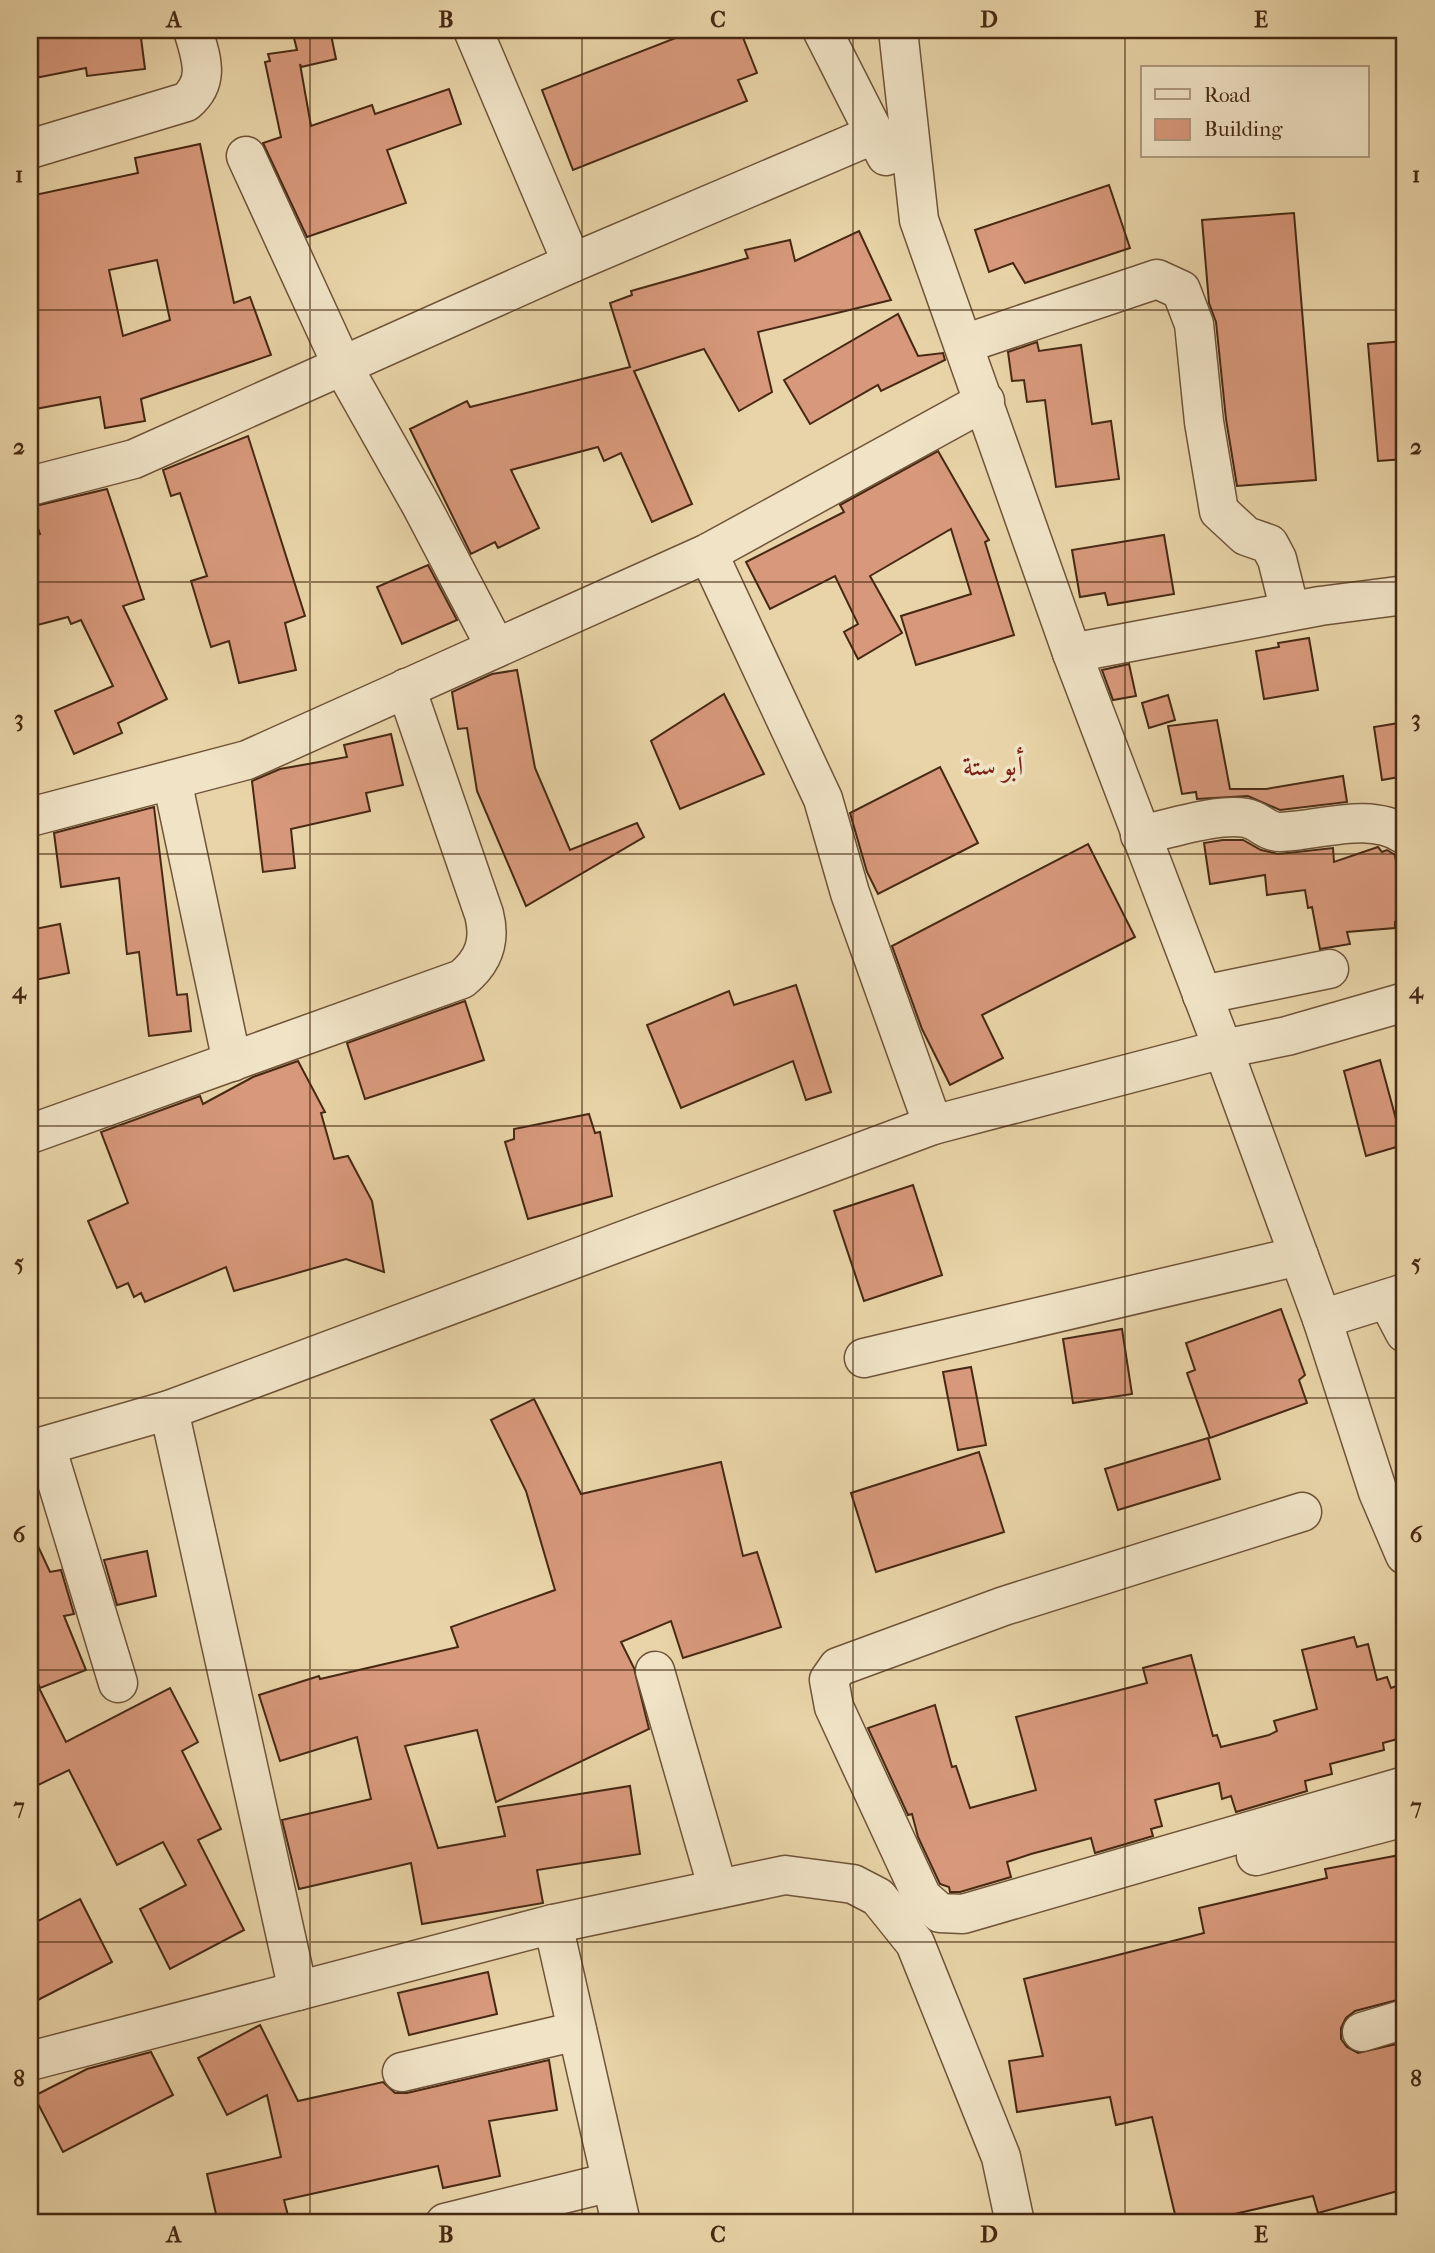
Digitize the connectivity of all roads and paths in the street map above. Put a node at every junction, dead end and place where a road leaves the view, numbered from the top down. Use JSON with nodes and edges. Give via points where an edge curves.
{"nodes":[{"id":1,"x":193,"y":30,"type":"edge"},
{"id":2,"x":473,"y":30,"type":"edge"},
{"id":3,"x":822,"y":30,"type":"edge"},
{"id":4,"x":898,"y":30,"type":"edge"},
{"id":5,"x":875,"y":134,"type":"junction"},
{"id":6,"x":30,"y":149,"type":"edge"},
{"id":7,"x":246,"y":156,"type":"dead end"},
{"id":8,"x":919,"y":220,"type":"junction"},
{"id":9,"x":572,"y":262,"type":"junction"},
{"id":10,"x":964,"y":344,"type":"junction"},
{"id":11,"x":342,"y":365,"type":"junction"},
{"id":12,"x":985,"y":401,"type":"junction"},
{"id":13,"x":30,"y":486,"type":"edge"},
{"id":14,"x":708,"y":553,"type":"junction"},
{"id":15,"x":1405,"y":594,"type":"edge"},
{"id":16,"x":1290,"y":611,"type":"junction"},
{"id":17,"x":496,"y":648,"type":"junction"},
{"id":18,"x":1072,"y":653,"type":"junction"},
{"id":19,"x":406,"y":688,"type":"junction"},
{"id":20,"x":172,"y":780,"type":"junction"},
{"id":21,"x":30,"y":817,"type":"edge"},
{"id":22,"x":1140,"y":835,"type":"junction"},
{"id":23,"x":1405,"y":835,"type":"edge"},
{"id":24,"x":1329,"y":969,"type":"dead end"},
{"id":25,"x":1202,"y":995,"type":"junction"},
{"id":26,"x":1405,"y":1002,"type":"edge"},
{"id":27,"x":1223,"y":1049,"type":"junction"},
{"id":28,"x":232,"y":1062,"type":"junction"},
{"id":29,"x":933,"y":1125,"type":"junction"},
{"id":30,"x":30,"y":1135,"type":"edge"},
{"id":31,"x":1299,"y":1256,"type":"junction"},
{"id":32,"x":1396,"y":1296,"type":"edge"},
{"id":33,"x":1322,"y":1319,"type":"junction"},
{"id":34,"x":1405,"y":1333,"type":"edge"},
{"id":35,"x":864,"y":1358,"type":"dead end"},
{"id":36,"x":169,"y":1410,"type":"junction"},
{"id":37,"x":38,"y":1448,"type":"edge"},
{"id":38,"x":1302,"y":1512,"type":"dead end"},
{"id":39,"x":1405,"y":1555,"type":"edge"},
{"id":40,"x":655,"y":1671,"type":"dead end"},
{"id":41,"x":118,"y":1683,"type":"dead end"},
{"id":42,"x":1405,"y":1786,"type":"edge"},
{"id":43,"x":1405,"y":1816,"type":"edge"},
{"id":44,"x":718,"y":1889,"type":"junction"},
{"id":45,"x":553,"y":1924,"type":"junction"},
{"id":46,"x":915,"y":1943,"type":"junction"},
{"id":47,"x":298,"y":1991,"type":"junction"},
{"id":48,"x":1405,"y":2019,"type":"edge"},
{"id":49,"x":577,"y":2031,"type":"junction"},
{"id":50,"x":1362,"y":2032,"type":"dead end"},
{"id":51,"x":30,"y":2061,"type":"edge"},
{"id":52,"x":402,"y":2072,"type":"dead end"},
{"id":53,"x":611,"y":2182,"type":"junction"},
{"id":54,"x":445,"y":2223,"type":"edge"},
{"id":55,"x":621,"y":2223,"type":"edge"},
{"id":56,"x":1015,"y":2223,"type":"edge"}],
"edges":[{"from":1,"to":6,"type":"street","via":[[204,71],[196,94],[186,102]]},
{"from":2,"to":9,"type":"street"},
{"from":3,"to":5,"type":"street"},
{"from":4,"to":8,"type":"street"},
{"from":5,"to":8,"type":"street"},
{"from":5,"to":9,"type":"street"},
{"from":7,"to":11,"type":"street"},
{"from":8,"to":10,"type":"street"},
{"from":9,"to":11,"type":"street"},
{"from":10,"to":12,"type":"street"},
{"from":10,"to":16,"type":"street","via":[[1157,279],[1181,290],[1194,324],[1219,510],[1246,536],[1269,544]]},
{"from":11,"to":13,"type":"street","via":[[134,459]]},
{"from":11,"to":17,"type":"street"},
{"from":12,"to":14,"type":"street"},
{"from":12,"to":18,"type":"street"},
{"from":14,"to":17,"type":"street"},
{"from":14,"to":29,"type":"street","via":[[823,799],[847,884]]},
{"from":15,"to":16,"type":"street"},
{"from":16,"to":18,"type":"street"},
{"from":17,"to":19,"type":"street"},
{"from":18,"to":22,"type":"street"},
{"from":19,"to":20,"type":"street","via":[[247,760]]},
{"from":19,"to":28,"type":"street","via":[[484,914],[485,950],[462,979]]},
{"from":20,"to":21,"type":"street"},
{"from":20,"to":28,"type":"street"},
{"from":22,"to":23,"type":"street","via":[[1237,817],[1253,819],[1276,832],[1360,824],[1389,827]]},
{"from":22,"to":25,"type":"street"},
{"from":24,"to":25,"type":"street"},
{"from":25,"to":27,"type":"street"},
{"from":26,"to":27,"type":"street"},
{"from":27,"to":29,"type":"street"},
{"from":27,"to":31,"type":"street"},
{"from":28,"to":30,"type":"street"},
{"from":29,"to":36,"type":"street"},
{"from":31,"to":33,"type":"street"},
{"from":31,"to":35,"type":"street"},
{"from":32,"to":33,"type":"street"},
{"from":32,"to":34,"type":"street"},
{"from":33,"to":39,"type":"street","via":[[1378,1492]]},
{"from":36,"to":37,"type":"street"},
{"from":36,"to":47,"type":"street"},
{"from":37,"to":41,"type":"street"},
{"from":38,"to":42,"type":"street","via":[[1004,1606],[838,1667],[829,1680],[834,1707],[922,1896],[940,1913],[963,1914]]},
{"from":40,"to":44,"type":"street"},
{"from":43,"to":46,"type":"street"},
{"from":44,"to":45,"type":"street"},
{"from":44,"to":46,"type":"street","via":[[785,1875],[853,1884],[878,1897]]},
{"from":45,"to":47,"type":"street"},
{"from":45,"to":49,"type":"street"},
{"from":46,"to":56,"type":"street","via":[[1001,2157]]},
{"from":47,"to":51,"type":"street"},
{"from":48,"to":50,"type":"street"},
{"from":49,"to":52,"type":"street"},
{"from":49,"to":53,"type":"street"},
{"from":53,"to":54,"type":"street"},
{"from":53,"to":55,"type":"street"}]}
